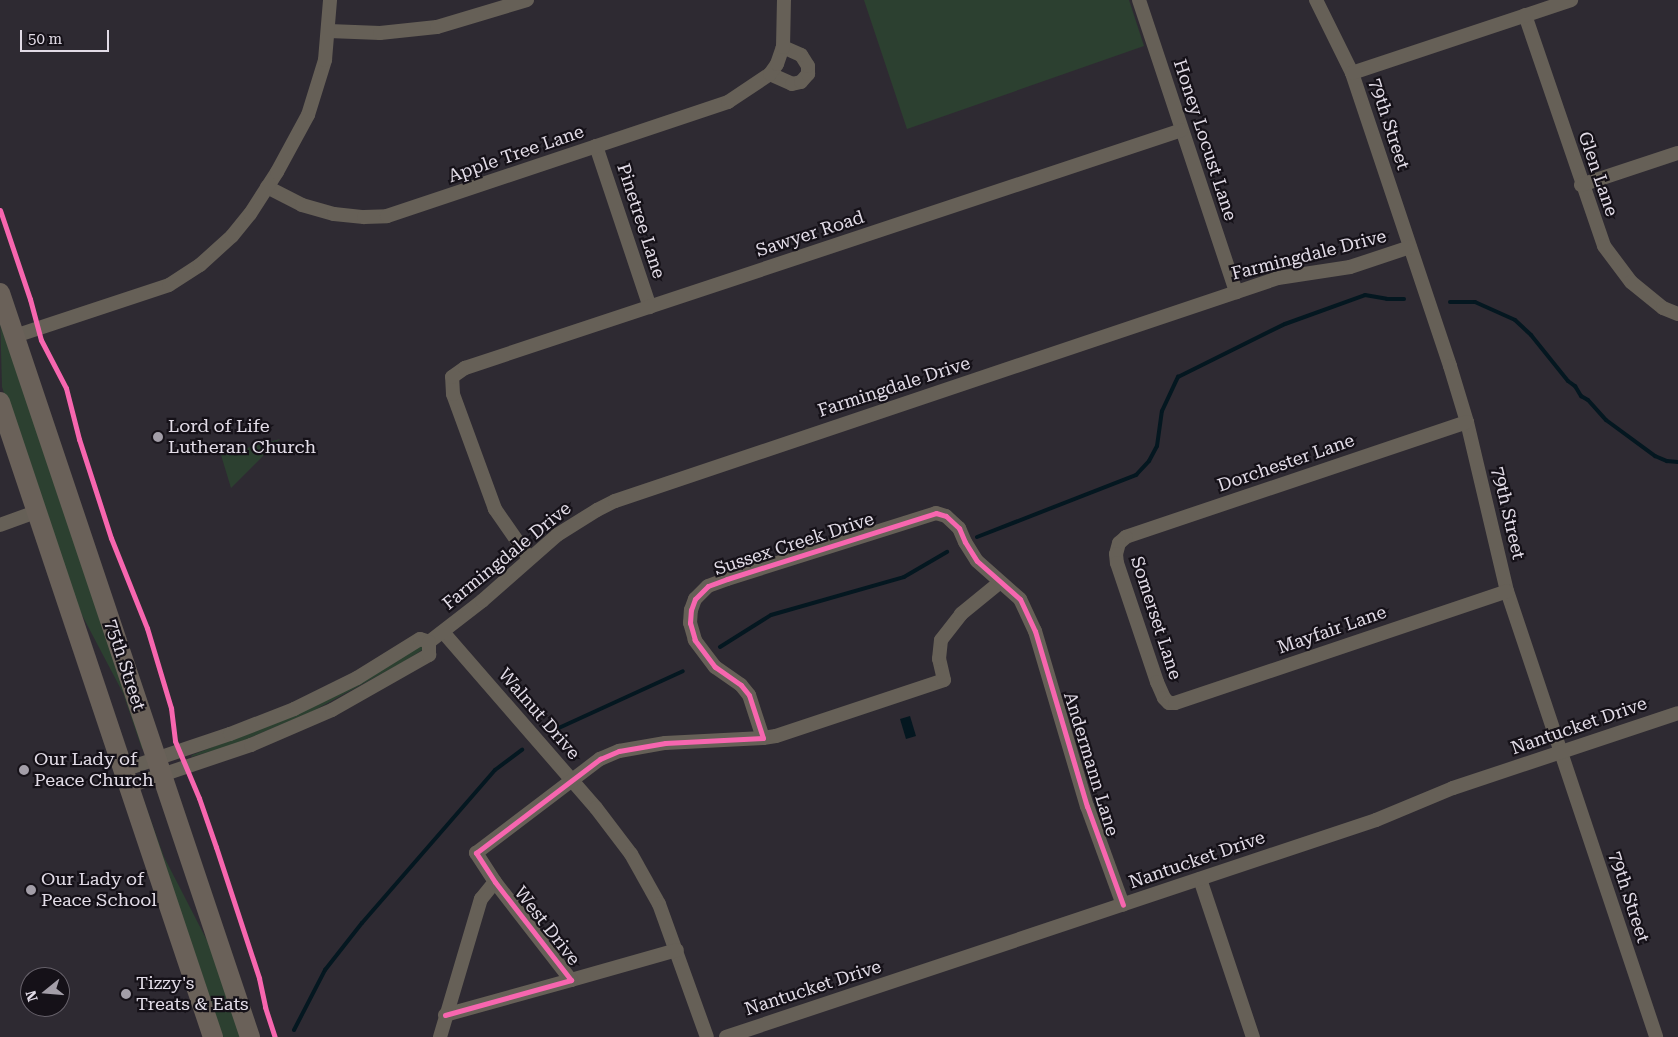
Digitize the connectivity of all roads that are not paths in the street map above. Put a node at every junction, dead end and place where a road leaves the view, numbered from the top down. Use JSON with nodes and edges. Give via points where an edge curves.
{"nodes":[{"id":1,"x":330,"y":0,"type":"edge"},
{"id":2,"x":527,"y":0,"type":"edge"},
{"id":3,"x":784,"y":0,"type":"edge"},
{"id":4,"x":1139,"y":0,"type":"edge"},
{"id":5,"x":1316,"y":0,"type":"edge"},
{"id":6,"x":1571,"y":0,"type":"edge"},
{"id":7,"x":1525,"y":15,"type":"junction"},
{"id":8,"x":329,"y":32,"type":"junction"},
{"id":9,"x":783,"y":47,"type":"junction"},
{"id":10,"x":1352,"y":73,"type":"junction"},
{"id":11,"x":770,"y":74,"type":"junction"},
{"id":12,"x":1182,"y":130,"type":"junction"},
{"id":13,"x":596,"y":146,"type":"junction"},
{"id":14,"x":1678,"y":152,"type":"edge"},
{"id":15,"x":1581,"y":185,"type":"junction"},
{"id":16,"x":267,"y":187,"type":"junction"},
{"id":17,"x":1410,"y":247,"type":"junction"},
{"id":18,"x":1236,"y":292,"type":"junction"},
{"id":19,"x":0,"y":293,"type":"edge"},
{"id":20,"x":650,"y":307,"type":"junction"},
{"id":21,"x":1678,"y":314,"type":"edge"},
{"id":22,"x":14,"y":336,"type":"junction"},
{"id":23,"x":0,"y":402,"type":"edge"},
{"id":24,"x":1467,"y":422,"type":"junction"},
{"id":25,"x":36,"y":512,"type":"junction"},
{"id":26,"x":0,"y":525,"type":"edge"},
{"id":27,"x":1119,"y":544,"type":"joint"},
{"id":28,"x":529,"y":558,"type":"junction"},
{"id":29,"x":999,"y":582,"type":"junction"},
{"id":30,"x":1507,"y":591,"type":"junction"},
{"id":31,"x":1035,"y":631,"type":"joint"},
{"id":32,"x":443,"y":632,"type":"junction"},
{"id":33,"x":1169,"y":703,"type":"joint"},
{"id":34,"x":1678,"y":713,"type":"edge"},
{"id":35,"x":763,"y":738,"type":"junction"},
{"id":36,"x":1561,"y":752,"type":"junction"},
{"id":37,"x":159,"y":768,"type":"junction"},
{"id":38,"x":126,"y":778,"type":"junction"},
{"id":39,"x":572,"y":780,"type":"junction"},
{"id":40,"x":1200,"y":879,"type":"junction"},
{"id":41,"x":495,"y":882,"type":"junction"},
{"id":42,"x":1123,"y":905,"type":"junction"},
{"id":43,"x":677,"y":950,"type":"junction"},
{"id":44,"x":571,"y":980,"type":"junction"},
{"id":45,"x":445,"y":1015,"type":"junction"},
{"id":46,"x":213,"y":1037,"type":"edge"},
{"id":47,"x":250,"y":1037,"type":"edge"},
{"id":48,"x":440,"y":1037,"type":"edge"},
{"id":49,"x":707,"y":1037,"type":"edge"},
{"id":50,"x":726,"y":1037,"type":"edge"},
{"id":51,"x":1253,"y":1037,"type":"edge"},
{"id":52,"x":1656,"y":1037,"type":"edge"}],
"edges":[{"from":1,"to":8,"type":"street"},
{"from":2,"to":8,"type":"street","via":[[437,27],[380,33]]},
{"from":3,"to":9,"type":"street","name":"Apple Tree Lane"},
{"from":4,"to":12,"type":"street","name":"Honey Locust Lane"},
{"from":5,"to":10,"type":"street","name":"79th Street"},
{"from":6,"to":7,"type":"street"},
{"from":7,"to":10,"type":"street"},
{"from":7,"to":15,"type":"street","name":"Glen Lane"},
{"from":8,"to":16,"type":"street","via":[[322,74],[308,115]]},
{"from":9,"to":11,"type":"street","name":"Apple Tree Lane"},
{"from":9,"to":11,"type":"street","via":[[802,56],[808,66],[808,74],[801,82],[792,84]]},
{"from":10,"to":17,"type":"street","name":"79th Street"},
{"from":11,"to":13,"type":"street","name":"Apple Tree Lane","via":[[728,102]]},
{"from":12,"to":18,"type":"street","name":"Honey Locust Lane"},
{"from":12,"to":20,"type":"street","name":"Sawyer Road"},
{"from":13,"to":16,"type":"street","name":"Apple Tree Lane","via":[[387,216],[328,213],[302,205]]},
{"from":13,"to":20,"type":"street","name":"Pinetree Lane"},
{"from":14,"to":15,"type":"street"},
{"from":15,"to":21,"type":"street","name":"Glen Lane","via":[[1598,234],[1620,270],[1640,291],[1663,308]]},
{"from":16,"to":22,"type":"street","via":[[232,236],[185,276],[154,292]]},
{"from":17,"to":18,"type":"street","name":"Farmingdale Drive","via":[[1350,267],[1291,275]]},
{"from":17,"to":24,"type":"street","name":"79th Street"},
{"from":18,"to":28,"type":"street","name":"Farmingdale Drive","via":[[641,490],[574,523]]},
{"from":19,"to":22,"type":"main road","name":"75th Street"},
{"from":20,"to":28,"type":"street","name":"Sawyer Road","via":[[465,368],[452,377],[453,394],[485,487],[507,529]]},
{"from":22,"to":37,"type":"main road","name":"75th Street"},
{"from":23,"to":25,"type":"main road","name":"75th Street"},
{"from":24,"to":27,"type":"street","name":"Dorchester Lane","via":[[1139,532]]},
{"from":24,"to":30,"type":"street","name":"79th Street"},
{"from":25,"to":26,"type":"street"},
{"from":25,"to":38,"type":"main road","name":"75th Street"},
{"from":27,"to":33,"type":"street","name":"Somerset Lane","via":[[1117,563],[1157,682]]},
{"from":28,"to":32,"type":"street","name":"Farmingdale Drive"},
{"from":29,"to":31,"type":"street","name":"Sussex Creek Drive","via":[[1020,599]]},
{"from":29,"to":35,"type":"street","via":[[961,614],[942,640],[939,659],[944,680]]},
{"from":29,"to":35,"type":"street","name":"Sussex Creek Drive","via":[[977,562],[959,528],[946,516],[936,513],[708,586],[695,599],[691,610],[690,623],[695,640],[715,667],[741,685],[749,695]]},
{"from":30,"to":33,"type":"street","name":"Mayfair Lane","via":[[1180,702]]},
{"from":30,"to":36,"type":"street","name":"79th Street"},
{"from":31,"to":42,"type":"street","name":"Andermann Lane","via":[[1087,806]]},
{"from":32,"to":37,"type":"street","name":"Farmingdale Drive","via":[[429,642],[429,655],[332,710],[251,745]]},
{"from":32,"to":39,"type":"street","name":"Walnut Drive"},
{"from":34,"to":36,"type":"street","name":"Nantucket Drive"},
{"from":35,"to":39,"type":"street","via":[[665,743],[619,751],[600,759]]},
{"from":36,"to":40,"type":"street","name":"Nantucket Drive","via":[[1453,788],[1376,820]]},
{"from":36,"to":52,"type":"street","name":"79th Street"},
{"from":37,"to":38,"type":"street","name":"Farmingdale Drive"},
{"from":37,"to":47,"type":"main road","name":"75th Street"},
{"from":38,"to":46,"type":"main road","name":"75th Street"},
{"from":39,"to":41,"type":"street","via":[[476,853]]},
{"from":39,"to":43,"type":"street","name":"Walnut Drive","via":[[630,854],[659,904]]},
{"from":40,"to":42,"type":"street","name":"Nantucket Drive"},
{"from":40,"to":51,"type":"street"},
{"from":41,"to":44,"type":"street","name":"West Drive"},
{"from":41,"to":45,"type":"street","via":[[482,898]]},
{"from":42,"to":50,"type":"street","name":"Nantucket Drive"},
{"from":43,"to":44,"type":"street","name":"West Drive"},
{"from":43,"to":49,"type":"street","name":"Walnut Drive"},
{"from":44,"to":45,"type":"street","name":"West Drive"},
{"from":45,"to":48,"type":"street"}]}
